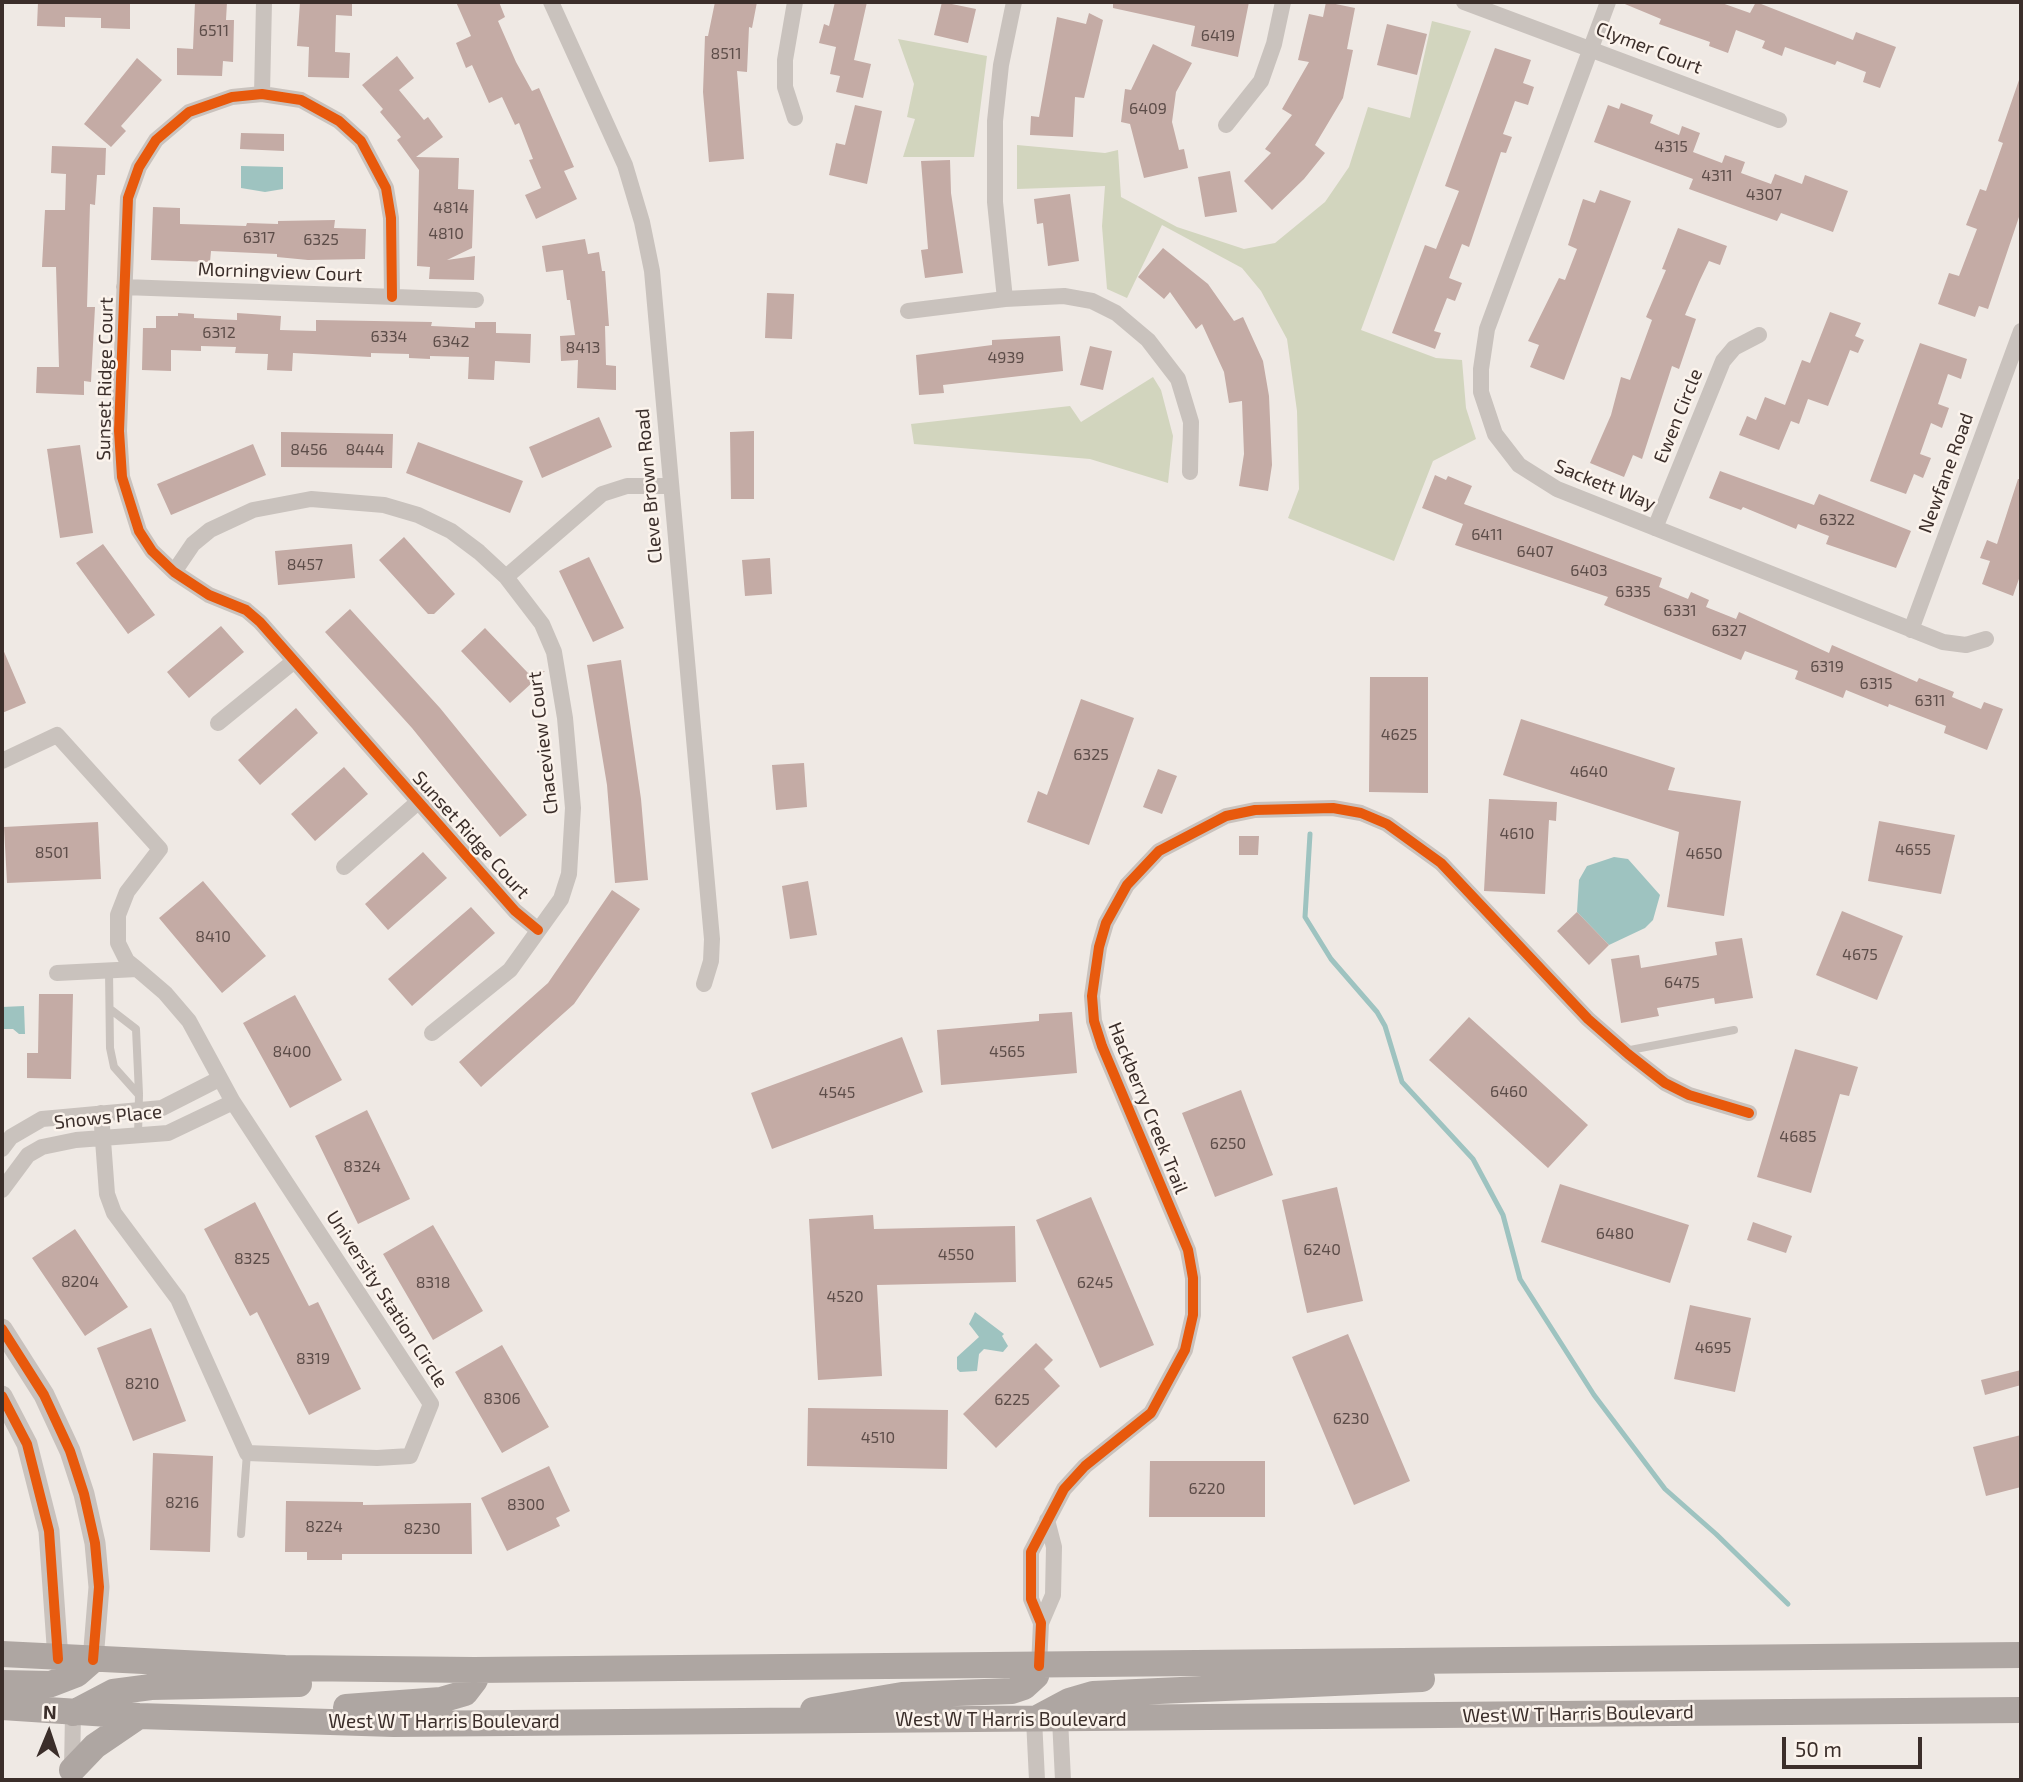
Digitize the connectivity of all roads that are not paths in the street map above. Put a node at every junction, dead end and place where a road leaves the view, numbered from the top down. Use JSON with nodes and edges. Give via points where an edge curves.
{"nodes":[{"id":1,"x":264,"y":2,"type":"edge"},
{"id":2,"x":551,"y":2,"type":"edge"},
{"id":3,"x":795,"y":2,"type":"edge"},
{"id":4,"x":1014,"y":2,"type":"edge"},
{"id":5,"x":1283,"y":2,"type":"edge"},
{"id":6,"x":1464,"y":2,"type":"edge"},
{"id":7,"x":1608,"y":2,"type":"edge"},
{"id":8,"x":1591,"y":49,"type":"junction"},
{"id":9,"x":262,"y":94,"type":"junction"},
{"id":10,"x":795,"y":118,"type":"dead end"},
{"id":11,"x":1779,"y":120,"type":"dead end"},
{"id":12,"x":1226,"y":125,"type":"dead end"},
{"id":13,"x":124,"y":287,"type":"junction"},
{"id":14,"x":392,"y":297,"type":"junction"},
{"id":15,"x":1006,"y":299,"type":"junction"},
{"id":16,"x":476,"y":300,"type":"dead end"},
{"id":17,"x":908,"y":311,"type":"dead end"},
{"id":18,"x":2021,"y":331,"type":"edge"},
{"id":19,"x":1759,"y":335,"type":"dead end"},
{"id":20,"x":1190,"y":472,"type":"dead end"},
{"id":21,"x":670,"y":486,"type":"junction"},
{"id":22,"x":1655,"y":528,"type":"junction"},
{"id":23,"x":174,"y":572,"type":"junction"},
{"id":24,"x":506,"y":577,"type":"junction"},
{"id":25,"x":1911,"y":630,"type":"junction"},
{"id":26,"x":1986,"y":639,"type":"dead end"},
{"id":27,"x":293,"y":662,"type":"junction"},
{"id":28,"x":218,"y":723,"type":"dead end"},
{"id":29,"x":2,"y":761,"type":"edge"},
{"id":30,"x":418,"y":802,"type":"junction"},
{"id":31,"x":344,"y":867,"type":"dead end"},
{"id":32,"x":538,"y":930,"type":"junction"},
{"id":33,"x":137,"y":969,"type":"junction"},
{"id":34,"x":109,"y":971,"type":"junction"},
{"id":35,"x":57,"y":973,"type":"dead end"},
{"id":36,"x":704,"y":984,"type":"dead end"},
{"id":37,"x":110,"y":1009,"type":"junction"},
{"id":38,"x":1734,"y":1030,"type":"dead end"},
{"id":39,"x":432,"y":1033,"type":"dead end"},
{"id":40,"x":1625,"y":1051,"type":"junction"},
{"id":41,"x":219,"y":1079,"type":"junction"},
{"id":42,"x":233,"y":1102,"type":"junction"},
{"id":43,"x":139,"y":1103,"type":"junction"},
{"id":44,"x":102,"y":1112,"type":"junction"},
{"id":45,"x":1749,"y":1113,"type":"dead end"},
{"id":46,"x":138,"y":1137,"type":"junction"},
{"id":47,"x":103,"y":1139,"type":"junction"},
{"id":48,"x":2,"y":1149,"type":"edge"},
{"id":49,"x":2,"y":1190,"type":"edge"},
{"id":50,"x":2,"y":1329,"type":"edge"},
{"id":51,"x":2,"y":1396,"type":"edge"},
{"id":52,"x":247,"y":1453,"type":"junction"},
{"id":53,"x":1047,"y":1520,"type":"junction"},
{"id":54,"x":241,"y":1534,"type":"dead end"},
{"id":55,"x":1041,"y":1623,"type":"junction"},
{"id":56,"x":2,"y":1654,"type":"edge"},
{"id":57,"x":2021,"y":1655,"type":"edge"},
{"id":58,"x":58,"y":1659,"type":"junction"},
{"id":59,"x":93,"y":1660,"type":"junction"},
{"id":60,"x":1541,"y":1661,"type":"junction"},
{"id":61,"x":1039,"y":1666,"type":"junction"},
{"id":62,"x":342,"y":1670,"type":"junction"},
{"id":63,"x":474,"y":1670,"type":"junction"},
{"id":64,"x":2,"y":1683,"type":"edge"},
{"id":65,"x":2,"y":1707,"type":"edge"},
{"id":66,"x":2021,"y":1710,"type":"edge"},
{"id":67,"x":73,"y":1713,"type":"junction"},
{"id":68,"x":139,"y":1716,"type":"junction"},
{"id":69,"x":1047,"y":1719,"type":"junction"},
{"id":70,"x":233,"y":1720,"type":"junction"},
{"id":71,"x":771,"y":1721,"type":"junction"},
{"id":72,"x":72,"y":1775,"type":"edge"},
{"id":73,"x":1037,"y":1780,"type":"edge"},
{"id":74,"x":1063,"y":1780,"type":"edge"}],
"edges":[{"from":1,"to":9,"type":"street"},
{"from":2,"to":21,"type":"street","name":"Cleve Brown Road","via":[[611,130],[642,222],[659,335]]},
{"from":3,"to":10,"type":"street","via":[[785,60],[785,87]]},
{"from":4,"to":15,"type":"street","via":[[995,121],[995,202]]},
{"from":5,"to":12,"type":"street","via":[[1261,81]]},
{"from":6,"to":8,"type":"street","name":"Clymer Court"},
{"from":7,"to":8,"type":"street","name":"Sackett Way"},
{"from":8,"to":11,"type":"street","name":"Clymer Court"},
{"from":8,"to":22,"type":"street","name":"Sackett Way","via":[[1487,329],[1481,393],[1495,434],[1518,465],[1535,478]]},
{"from":9,"to":13,"type":"street","name":"Sunset Ridge Court","via":[[232,97],[189,112],[156,141],[139,167],[128,198]]},
{"from":9,"to":14,"type":"street","name":"Sunset Ridge Court","via":[[301,100],[327,112],[361,141],[388,196]]},
{"from":13,"to":14,"type":"street","name":"Morningview Court"},
{"from":13,"to":23,"type":"street","name":"Sunset Ridge Court","via":[[122,477],[139,531]]},
{"from":14,"to":16,"type":"street","name":"Morningview Court"},
{"from":15,"to":17,"type":"street"},
{"from":15,"to":20,"type":"street","via":[[1064,296],[1092,301],[1116,313],[1148,340],[1178,379],[1187,406]]},
{"from":18,"to":25,"type":"street","name":"Newfane Road"},
{"from":19,"to":22,"type":"street","name":"Ewen Circle","via":[[1734,348],[1723,361]]},
{"from":21,"to":24,"type":"street","via":[[628,486],[602,494]]},
{"from":21,"to":36,"type":"street","name":"Cleve Brown Road","via":[[712,939]]},
{"from":22,"to":25,"type":"street","name":"Sackett Way"},
{"from":23,"to":24,"type":"street","name":"Chaceview Court","via":[[193,544],[210,530],[253,510],[311,499],[384,505],[418,515],[451,531]]},
{"from":23,"to":27,"type":"street","name":"Sunset Ridge Court","via":[[209,595],[246,610]]},
{"from":24,"to":32,"type":"street","name":"Chaceview Court","via":[[542,624],[554,652],[565,718],[573,808],[569,874],[561,899]]},
{"from":25,"to":26,"type":"street","name":"Sackett Way","via":[[1966,645]]},
{"from":27,"to":28,"type":"street"},
{"from":27,"to":30,"type":"street","name":"Sunset Ridge Court"},
{"from":29,"to":33,"type":"street","name":"University Station Circle","via":[[57,735],[160,849],[127,892],[118,915],[118,943]]},
{"from":30,"to":31,"type":"street"},
{"from":30,"to":32,"type":"street","name":"Sunset Ridge Court","via":[[515,911]]},
{"from":32,"to":39,"type":"street","name":"Chaceview Court","via":[[510,970]]},
{"from":33,"to":34,"type":"street"},
{"from":33,"to":41,"type":"street","name":"University Station Circle","via":[[189,1021]]},
{"from":34,"to":35,"type":"street"},
{"from":34,"to":37,"type":"lane"},
{"from":37,"to":43,"type":"lane","via":[[114,1067]]},
{"from":37,"to":43,"type":"lane","via":[[136,1029]]},
{"from":38,"to":40,"type":"lane"},
{"from":40,"to":45,"type":"street","name":"Hackberry Creek Trail","via":[[1689,1096]]},
{"from":40,"to":53,"type":"street","name":"Hackberry Creek Trail","via":[[1588,1019],[1441,863],[1387,824],[1333,808],[1255,810],[1226,816],[1159,851],[1127,885],[1106,923],[1094,973],[1093,1009],[1102,1046],[1188,1250],[1193,1315],[1178,1367],[1152,1413],[1085,1466],[1064,1489]]},
{"from":41,"to":42,"type":"street","name":"University Station Circle"},
{"from":41,"to":43,"type":"street","name":"Snows Place","via":[[162,1108]]},
{"from":42,"to":46,"type":"street","name":"Snows Place","via":[[168,1133]]},
{"from":42,"to":52,"type":"street","name":"University Station Circle","via":[[431,1404],[410,1456]]},
{"from":43,"to":44,"type":"street","name":"Snows Place"},
{"from":43,"to":46,"type":"lane"},
{"from":44,"to":47,"type":"street"},
{"from":44,"to":48,"type":"street","name":"Snows Place","via":[[42,1118],[11,1137]]},
{"from":46,"to":47,"type":"street","name":"Snows Place"},
{"from":47,"to":49,"type":"street","name":"Snows Place","via":[[42,1147],[28,1155]]},
{"from":47,"to":52,"type":"street","via":[[107,1194],[114,1213],[178,1299]]},
{"from":50,"to":59,"type":"street","via":[[44,1395],[84,1494],[99,1587]]},
{"from":51,"to":58,"type":"street","via":[[27,1444],[49,1531]]},
{"from":52,"to":54,"type":"lane"},
{"from":53,"to":55,"type":"street","name":"Hackberry Creek Trail","via":[[1054,1546],[1053,1595]]},
{"from":53,"to":55,"type":"street","name":"Hackberry Creek Trail","via":[[1030,1561],[1031,1599]]},
{"from":55,"to":61,"type":"street","name":"Hackberry Creek Trail"},
{"from":56,"to":58,"type":"main road"},
{"from":57,"to":60,"type":"main road"},
{"from":58,"to":59,"type":"main road"},
{"from":59,"to":62,"type":"main road"},
{"from":59,"to":64,"type":"main road","via":[[77,1674],[51,1684]]},
{"from":60,"to":61,"type":"main road"},
{"from":60,"to":69,"type":"main road","via":[[1435,1679],[1093,1695],[1069,1701]]},
{"from":61,"to":63,"type":"main road"},
{"from":61,"to":71,"type":"main road","via":[[1036,1676],[1012,1691],[902,1695],[843,1703]]},
{"from":62,"to":63,"type":"main road"},
{"from":62,"to":67,"type":"main road","via":[[319,1683],[113,1692]]},
{"from":63,"to":70,"type":"main road","via":[[475,1680],[466,1693],[441,1700],[283,1710]]},
{"from":65,"to":67,"type":"main road","name":"West W T Harris Boulevard"},
{"from":66,"to":69,"type":"main road","name":"West W T Harris Boulevard"},
{"from":67,"to":68,"type":"main road","name":"West W T Harris Boulevard"},
{"from":67,"to":72,"type":"street"},
{"from":68,"to":70,"type":"main road","name":"West W T Harris Boulevard"},
{"from":68,"to":72,"type":"main road","via":[[95,1746]]},
{"from":69,"to":71,"type":"main road","name":"West W T Harris Boulevard"},
{"from":69,"to":73,"type":"street"},
{"from":69,"to":74,"type":"street"},
{"from":70,"to":71,"type":"main road","name":"West W T Harris Boulevard","via":[[394,1724]]}]}
